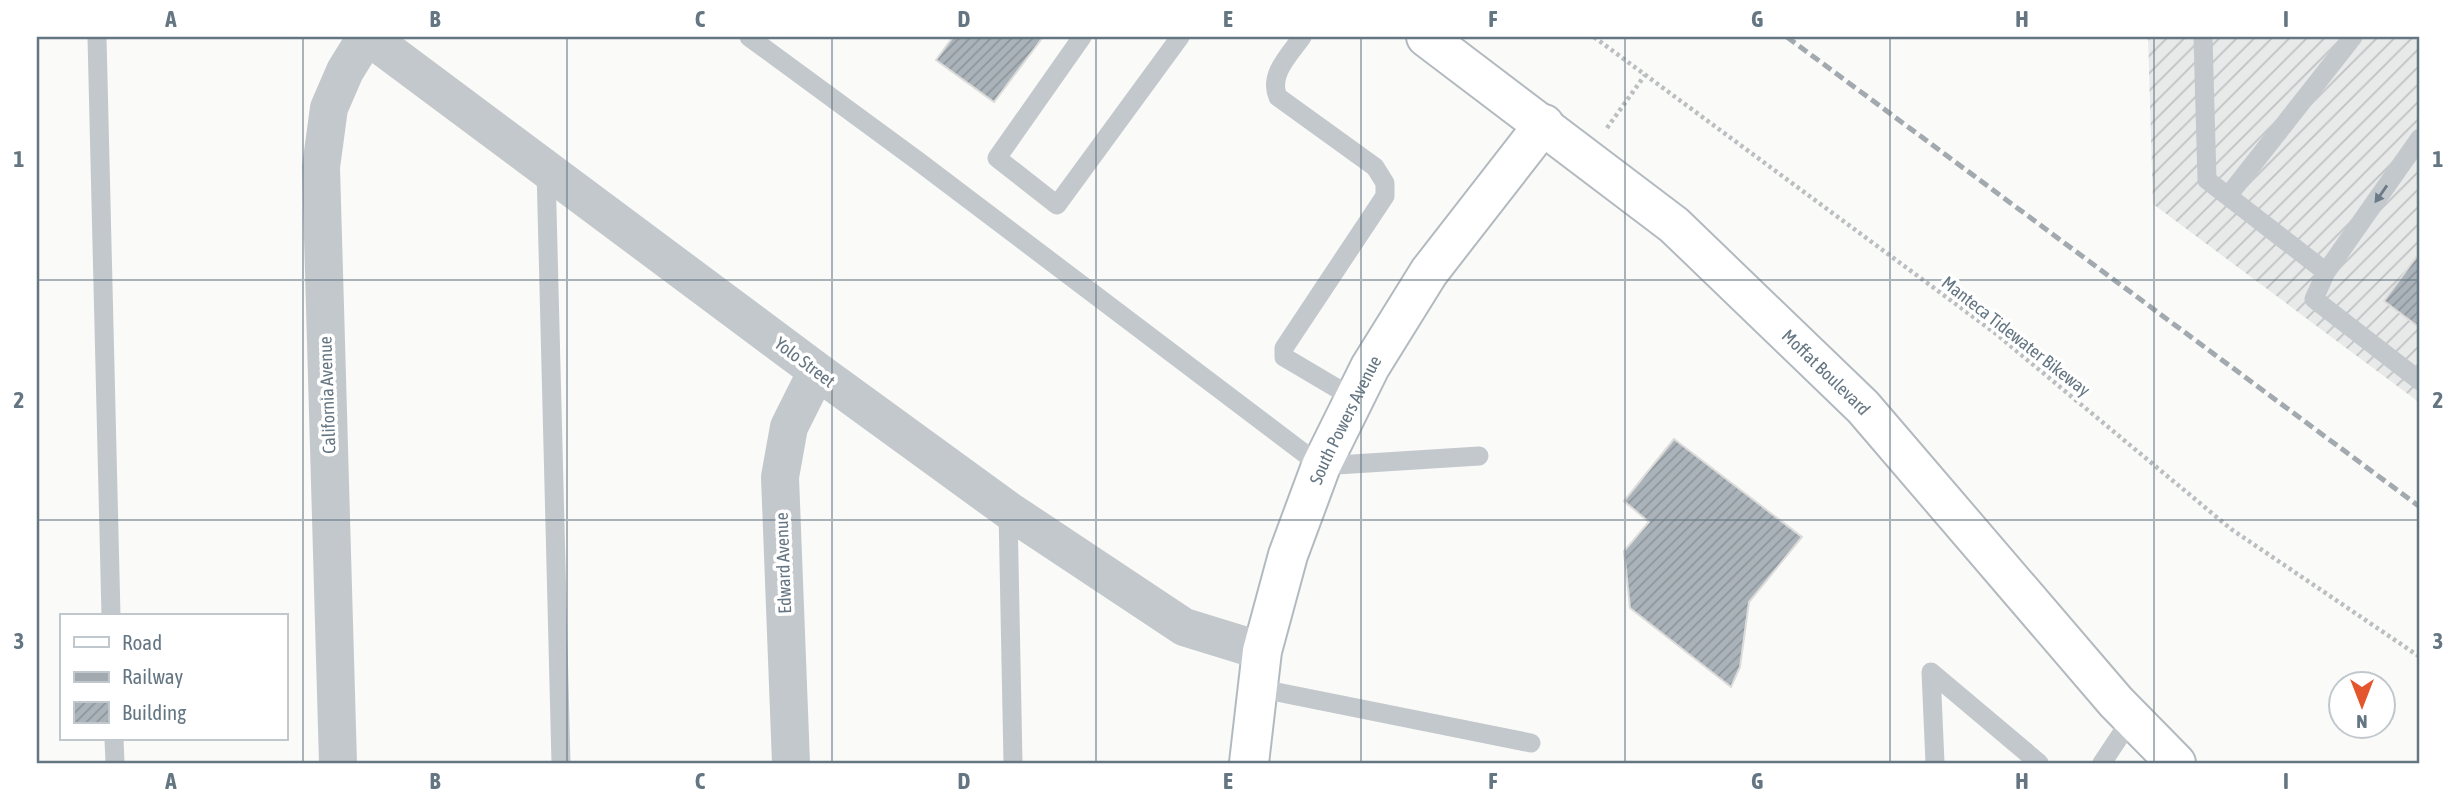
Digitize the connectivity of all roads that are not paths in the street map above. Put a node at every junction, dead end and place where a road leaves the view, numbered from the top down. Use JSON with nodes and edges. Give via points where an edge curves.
{"nodes":[{"id":1,"x":97,"y":37,"type":"edge"},
{"id":2,"x":368,"y":37,"type":"edge"},
{"id":3,"x":750,"y":37,"type":"edge"},
{"id":4,"x":1082,"y":37,"type":"edge"},
{"id":5,"x":1180,"y":37,"type":"edge"},
{"id":6,"x":1302,"y":37,"type":"edge"},
{"id":7,"x":1426,"y":37,"type":"edge"},
{"id":8,"x":2203,"y":37,"type":"edge"},
{"id":9,"x":2353,"y":37,"type":"edge"},
{"id":10,"x":1544,"y":124,"type":"junction"},
{"id":11,"x":2420,"y":138,"type":"edge"},
{"id":12,"x":546,"y":168,"type":"junction"},
{"id":13,"x":2228,"y":196,"type":"junction"},
{"id":14,"x":2326,"y":272,"type":"junction"},
{"id":15,"x":817,"y":370,"type":"junction"},
{"id":16,"x":2420,"y":382,"type":"edge"},
{"id":17,"x":1355,"y":399,"type":"junction"},
{"id":18,"x":1479,"y":456,"type":"dead end"},
{"id":19,"x":1321,"y":466,"type":"junction"},
{"id":20,"x":1008,"y":510,"type":"junction"},
{"id":21,"x":111,"y":614,"type":"edge"},
{"id":22,"x":1259,"y":669,"type":"junction"},
{"id":23,"x":2132,"y":718,"type":"junction"},
{"id":24,"x":114,"y":740,"type":"edge"},
{"id":25,"x":1531,"y":743,"type":"dead end"},
{"id":26,"x":115,"y":763,"type":"edge"},
{"id":27,"x":338,"y":763,"type":"edge"},
{"id":28,"x":561,"y":763,"type":"edge"},
{"id":29,"x":791,"y":763,"type":"edge"},
{"id":30,"x":1013,"y":763,"type":"edge"},
{"id":31,"x":1249,"y":763,"type":"edge"},
{"id":32,"x":1935,"y":763,"type":"edge"},
{"id":33,"x":2039,"y":763,"type":"edge"},
{"id":34,"x":2102,"y":763,"type":"edge"},
{"id":35,"x":2176,"y":763,"type":"edge"}],
"edges":[{"from":1,"to":21,"type":"lane"},
{"from":2,"to":12,"type":"street","name":"Yolo Street"},
{"from":2,"to":27,"type":"street","name":"California Avenue","via":[[345,71],[329,108],[321,167]]},
{"from":3,"to":19,"type":"lane"},
{"from":4,"to":5,"type":"lane","via":[[997,158],[1057,205]]},
{"from":6,"to":17,"type":"lane","via":[[1275,78],[1278,97],[1375,167],[1385,183],[1385,195],[1284,348],[1284,357]]},
{"from":7,"to":10,"type":"main road","name":"Moffat Boulevard"},
{"from":8,"to":13,"type":"lane","via":[[2207,180]]},
{"from":9,"to":13,"type":"lane"},
{"from":10,"to":17,"type":"main road","name":"South Powers Avenue","via":[[1429,272]]},
{"from":10,"to":23,"type":"main road","name":"Moffat Boulevard","via":[[1675,225],[1863,407]]},
{"from":11,"to":14,"type":"lane","one_way":true},
{"from":12,"to":15,"type":"street","name":"Yolo Street"},
{"from":12,"to":28,"type":"lane"},
{"from":13,"to":14,"type":"lane"},
{"from":14,"to":16,"type":"lane","via":[[2314,299]]},
{"from":15,"to":20,"type":"street","name":"Yolo Street"},
{"from":15,"to":29,"type":"street","name":"Edward Avenue","via":[[789,427],[780,477]]},
{"from":17,"to":19,"type":"main road","name":"South Powers Avenue"},
{"from":18,"to":19,"type":"lane"},
{"from":19,"to":22,"type":"main road","name":"South Powers Avenue","via":[[1288,555]]},
{"from":20,"to":22,"type":"street","name":"Yolo Street","via":[[1184,627]]},
{"from":20,"to":30,"type":"lane"},
{"from":22,"to":25,"type":"lane"},
{"from":22,"to":31,"type":"main road","name":"South Powers Avenue"},
{"from":23,"to":34,"type":"lane"},
{"from":23,"to":35,"type":"main road","name":"Moffat Boulevard"},
{"from":24,"to":26,"type":"lane"},
{"from":32,"to":33,"type":"lane","via":[[1931,672]]}]}
